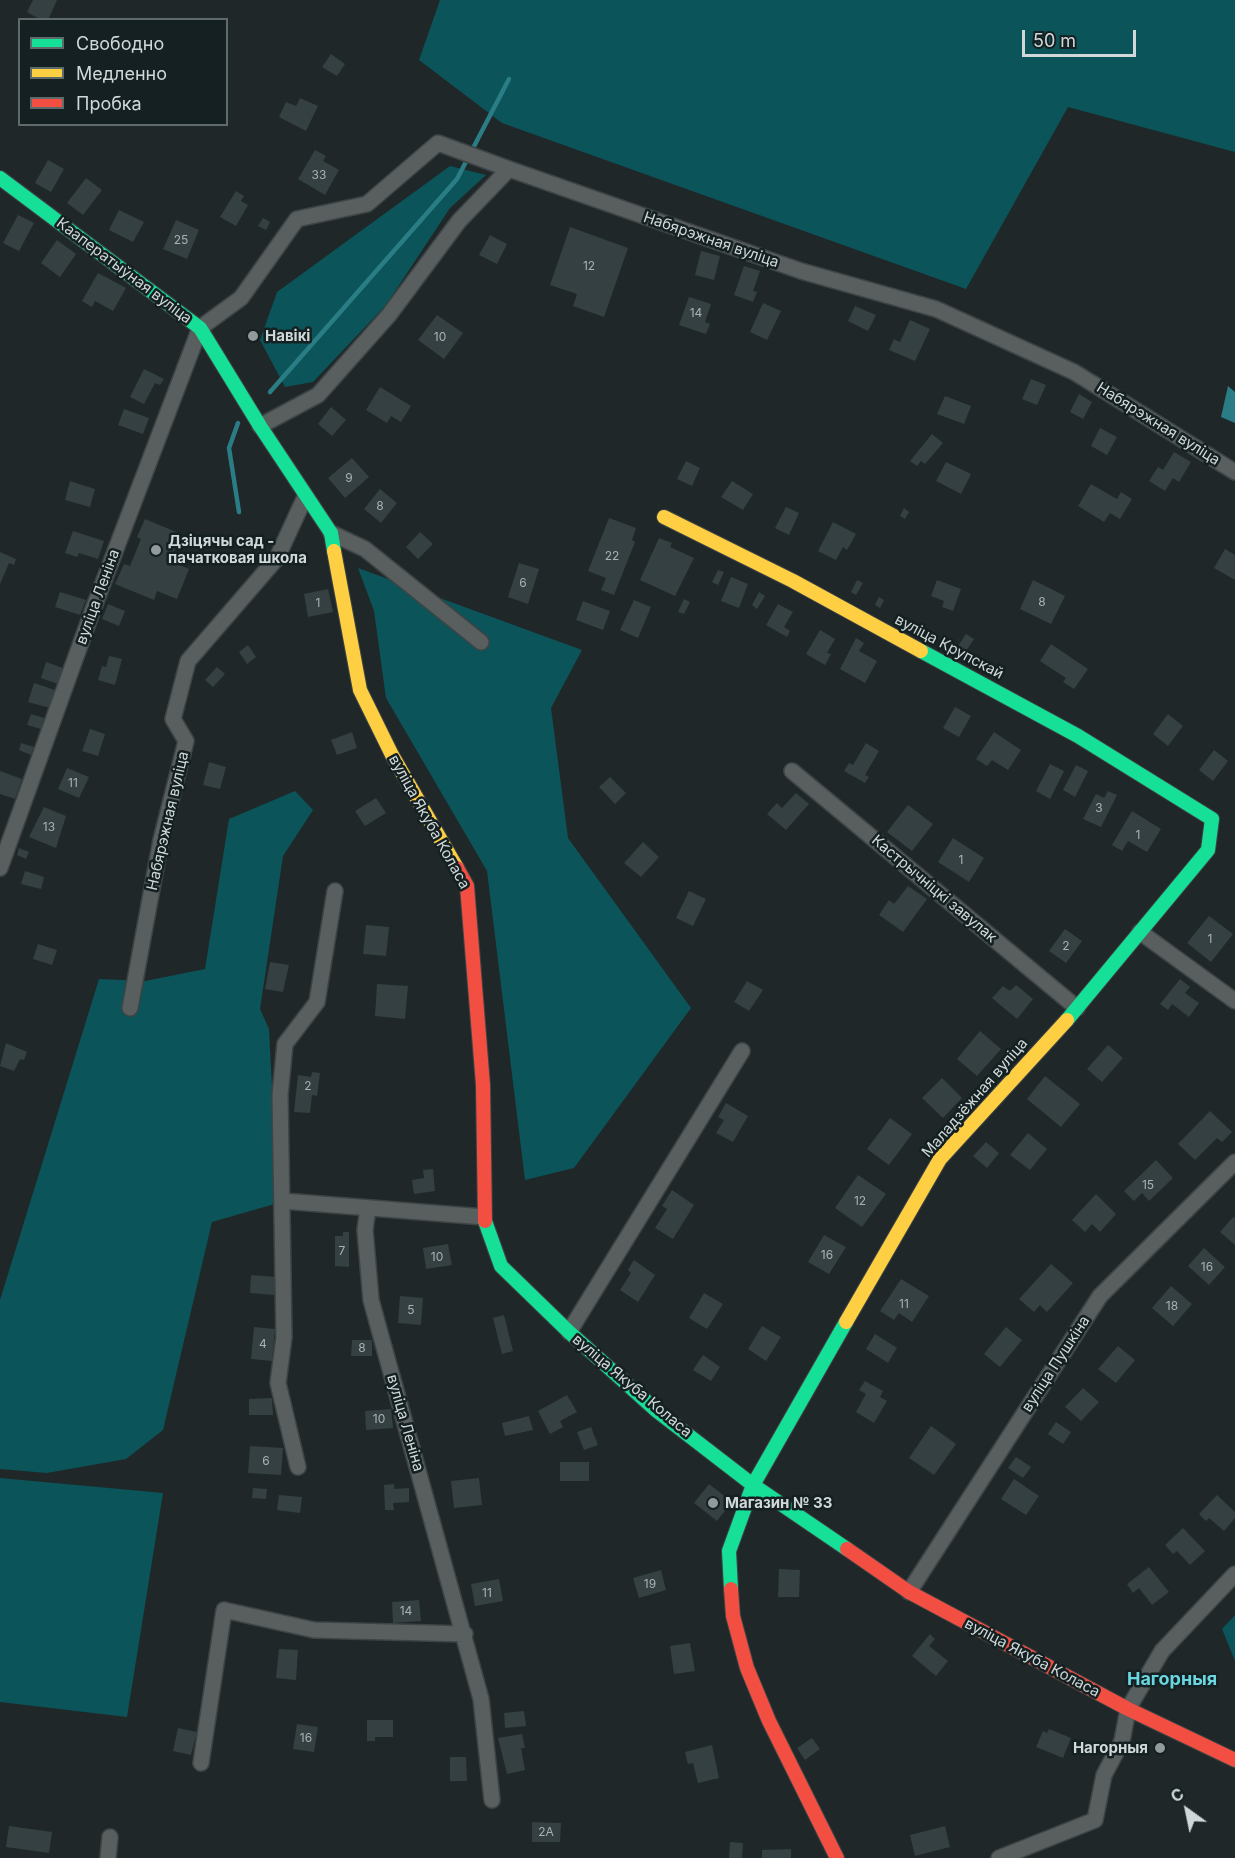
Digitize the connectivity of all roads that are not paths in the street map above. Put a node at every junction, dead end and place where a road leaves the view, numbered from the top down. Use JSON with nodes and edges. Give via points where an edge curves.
{"nodes":[{"id":1,"x":438,"y":143,"type":"joint"},
{"id":2,"x":510,"y":169,"type":"junction"},
{"id":3,"x":0,"y":178,"type":"edge"},
{"id":4,"x":200,"y":328,"type":"junction"},
{"id":5,"x":260,"y":426,"type":"junction"},
{"id":6,"x":1235,"y":471,"type":"edge"},
{"id":7,"x":305,"y":496,"type":"junction"},
{"id":8,"x":664,"y":517,"type":"dead end"},
{"id":9,"x":331,"y":534,"type":"junction"},
{"id":10,"x":481,"y":642,"type":"dead end"},
{"id":11,"x":792,"y":771,"type":"dead end"},
{"id":12,"x":1212,"y":819,"type":"joint"},
{"id":13,"x":0,"y":868,"type":"edge"},
{"id":14,"x":335,"y":891,"type":"dead end"},
{"id":15,"x":1140,"y":932,"type":"junction"},
{"id":16,"x":1235,"y":1001,"type":"edge"},
{"id":17,"x":130,"y":1008,"type":"dead end"},
{"id":18,"x":1077,"y":1008,"type":"junction"},
{"id":19,"x":742,"y":1051,"type":"dead end"},
{"id":20,"x":1235,"y":1162,"type":"edge"},
{"id":21,"x":283,"y":1201,"type":"junction"},
{"id":22,"x":368,"y":1208,"type":"junction"},
{"id":23,"x":484,"y":1217,"type":"junction"},
{"id":24,"x":569,"y":1332,"type":"junction"},
{"id":25,"x":298,"y":1467,"type":"dead end"},
{"id":26,"x":753,"y":1485,"type":"junction"},
{"id":27,"x":1235,"y":1574,"type":"edge"},
{"id":28,"x":909,"y":1592,"type":"junction"},
{"id":29,"x":465,"y":1634,"type":"junction"},
{"id":30,"x":1128,"y":1709,"type":"junction"},
{"id":31,"x":1235,"y":1760,"type":"edge"},
{"id":32,"x":201,"y":1762,"type":"dead end"},
{"id":33,"x":492,"y":1800,"type":"dead end"},
{"id":34,"x":110,"y":1837,"type":"dead end"},
{"id":35,"x":108,"y":1858,"type":"edge"},
{"id":36,"x":837,"y":1858,"type":"edge"},
{"id":37,"x":999,"y":1858,"type":"edge"}],
"edges":[{"from":1,"to":2,"type":"street","name":"Набярэжная вуліца"},
{"from":1,"to":4,"type":"street","name":"Кааператыўная вуліца","via":[[367,204],[297,219],[241,298]]},
{"from":2,"to":5,"type":"street","via":[[459,221],[389,315],[318,395]]},
{"from":2,"to":6,"type":"street","name":"Набярэжная вуліца","via":[[801,271],[936,309],[1074,372]]},
{"from":3,"to":4,"type":"street","name":"Кааператыўная вуліца"},
{"from":4,"to":5,"type":"street","name":"вуліца Якуба Коласа"},
{"from":4,"to":13,"type":"street","name":"вуліца Леніна"},
{"from":5,"to":7,"type":"street","name":"вуліца Якуба Коласа"},
{"from":7,"to":9,"type":"street","name":"вуліца Якуба Коласа"},
{"from":7,"to":17,"type":"street","name":"Набярэжная вуліца","via":[[276,558],[188,661],[173,719],[186,741],[161,840]]},
{"from":8,"to":12,"type":"street","name":"вуліца Крупскай","via":[[793,581],[1078,736]]},
{"from":9,"to":10,"type":"street","via":[[365,549]]},
{"from":9,"to":23,"type":"street","name":"вуліца Якуба Коласа","via":[[360,690],[392,755],[467,886],[483,1095]]},
{"from":11,"to":18,"type":"street","name":"Кастрычніцкі завулак"},
{"from":12,"to":15,"type":"street","name":"Маладзёжная вуліца","via":[[1208,850]]},
{"from":14,"to":21,"type":"street","via":[[317,1002],[285,1044],[280,1095]]},
{"from":15,"to":16,"type":"street"},
{"from":15,"to":18,"type":"street","name":"Маладзёжная вуліца"},
{"from":18,"to":26,"type":"street","name":"Маладзёжная вуліца","via":[[940,1159]]},
{"from":19,"to":24,"type":"street","name":"вуліца Якуба Коласа"},
{"from":20,"to":28,"type":"street","name":"вуліца Пушкіна","via":[[1100,1296]]},
{"from":21,"to":22,"type":"street"},
{"from":21,"to":25,"type":"street","via":[[284,1337],[278,1383]]},
{"from":22,"to":23,"type":"street"},
{"from":22,"to":29,"type":"street","name":"вуліца Леніна","via":[[364,1230],[371,1300]]},
{"from":23,"to":24,"type":"street","name":"вуліца Якуба Коласа","via":[[501,1266]]},
{"from":24,"to":26,"type":"street","name":"вуліца Якуба Коласа","via":[[657,1411]]},
{"from":26,"to":28,"type":"street","name":"вуліца Якуба Коласа"},
{"from":26,"to":36,"type":"street","via":[[729,1551],[733,1616],[747,1668],[768,1721]]},
{"from":27,"to":30,"type":"street","via":[[1162,1652]]},
{"from":28,"to":30,"type":"street","name":"вуліца Якуба Коласа"},
{"from":29,"to":32,"type":"street","via":[[314,1630],[224,1610]]},
{"from":29,"to":33,"type":"street","name":"вуліца Леніна","via":[[481,1699]]},
{"from":30,"to":31,"type":"street","name":"вуліца Якуба Коласа"},
{"from":30,"to":37,"type":"street","via":[[1122,1741],[1104,1774],[1095,1820]]},
{"from":34,"to":35,"type":"street"}]}
